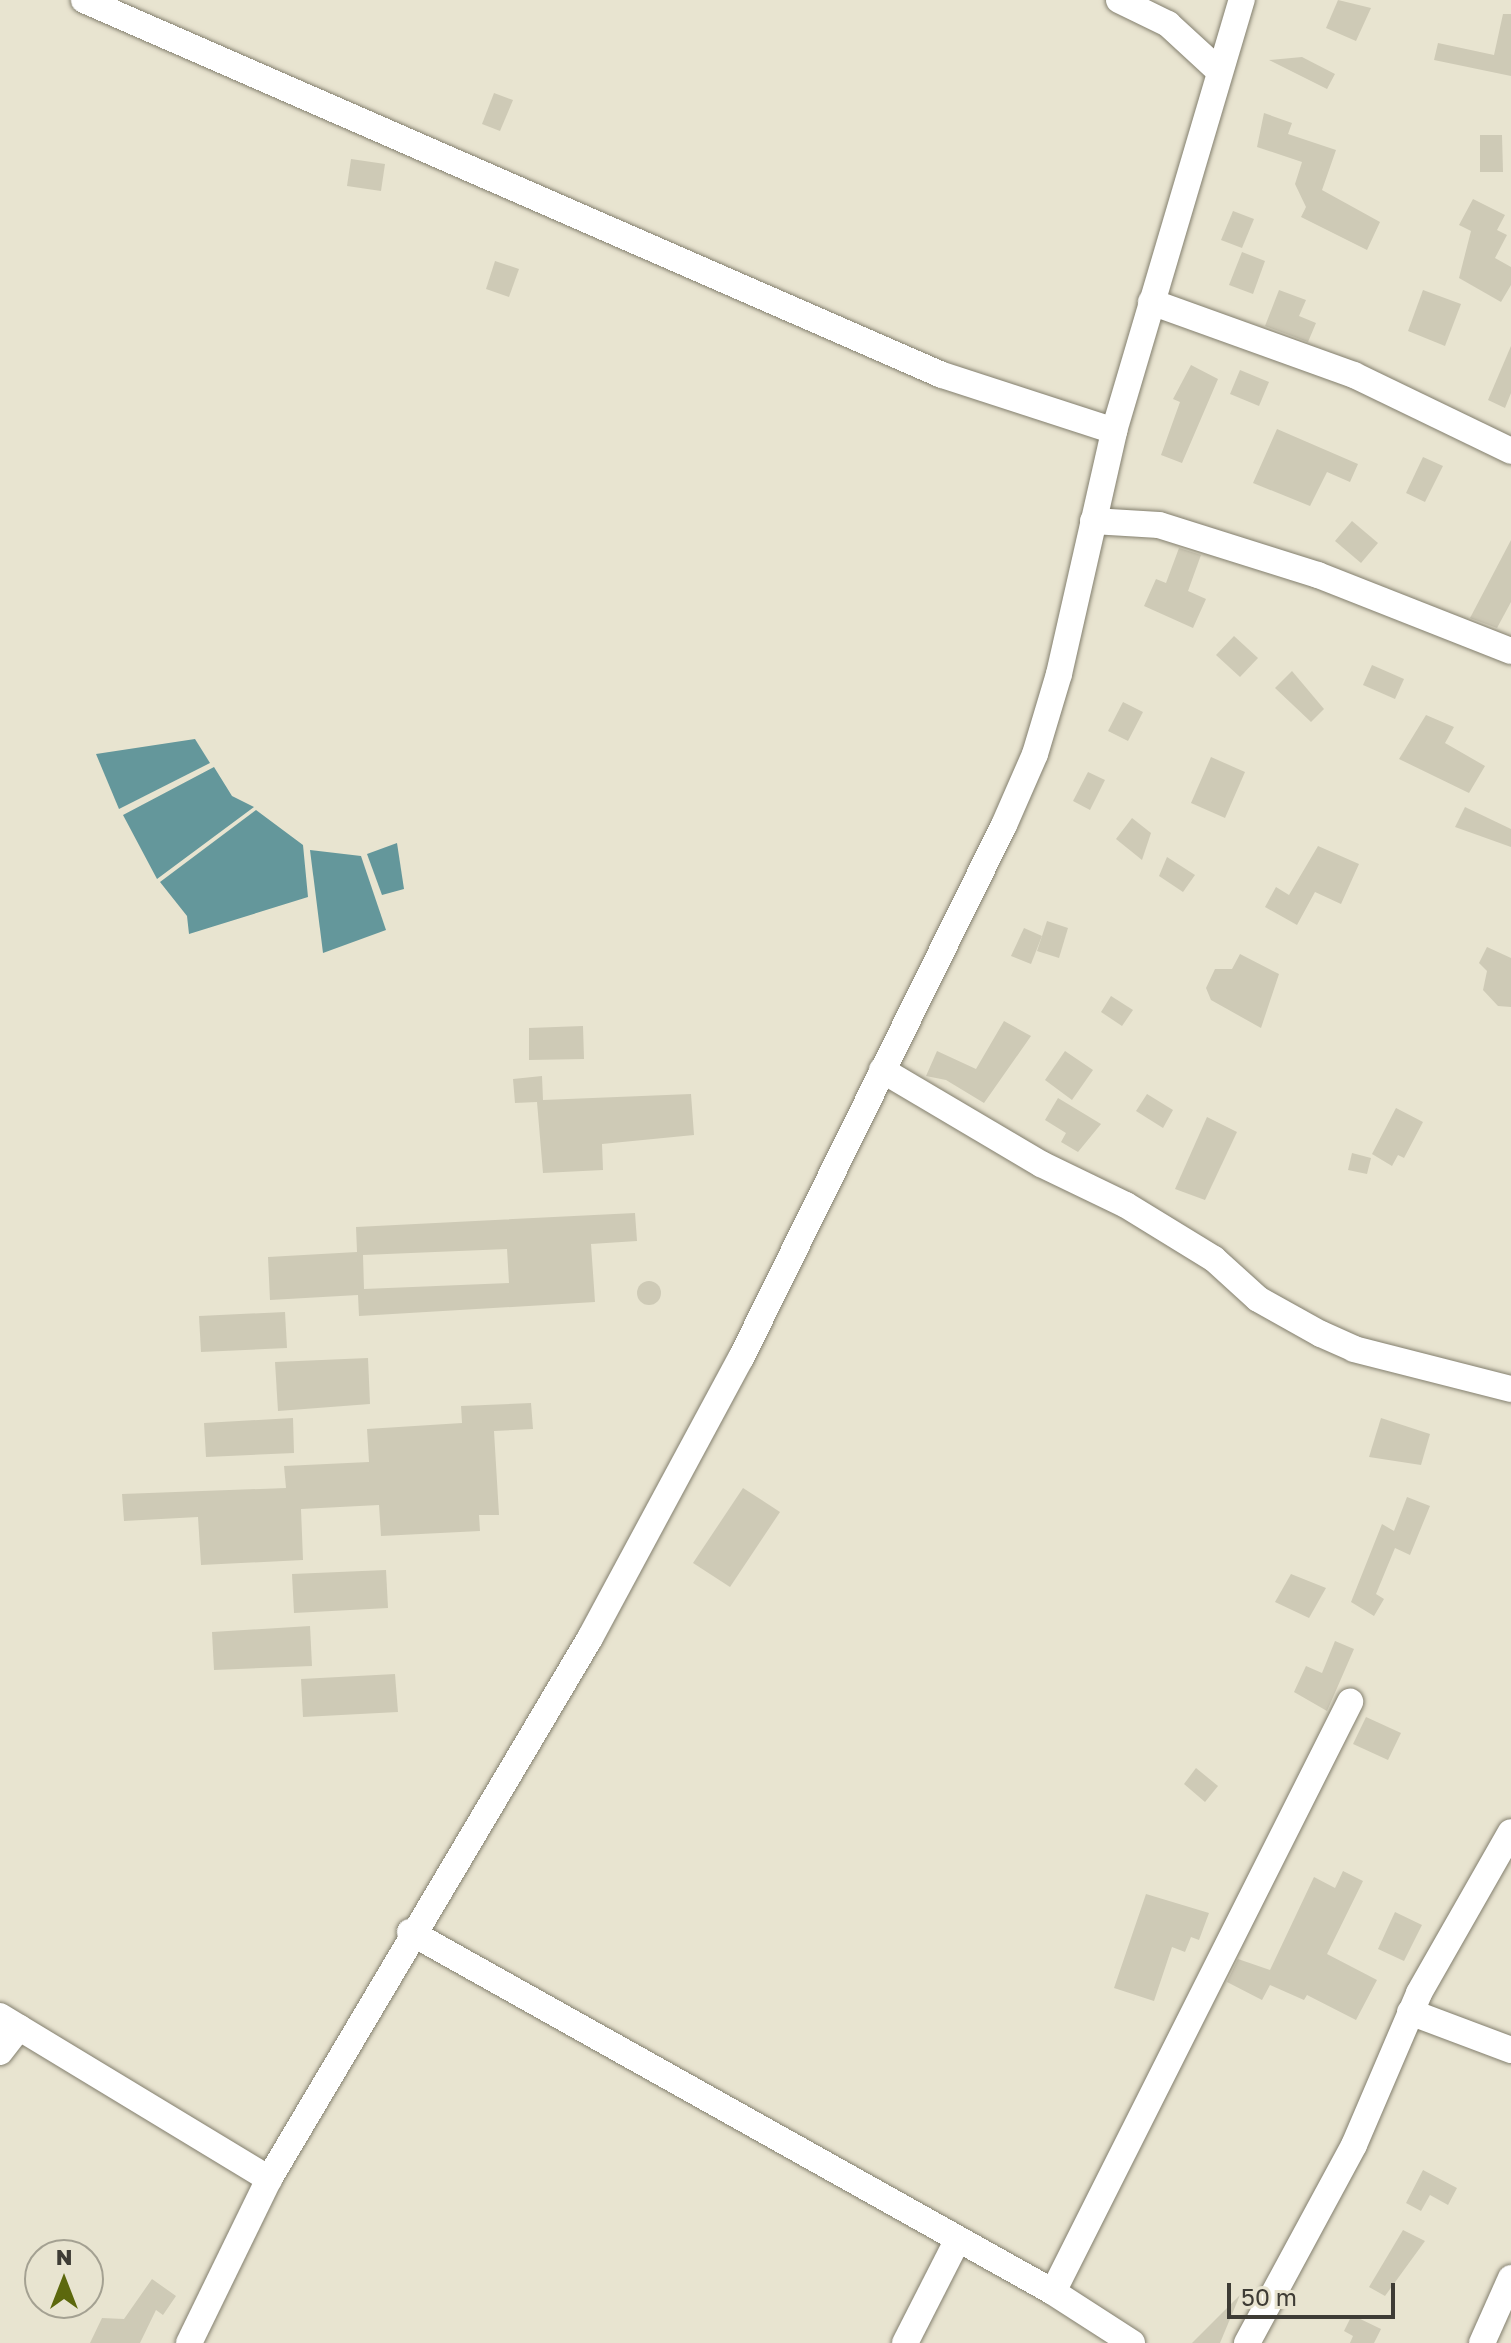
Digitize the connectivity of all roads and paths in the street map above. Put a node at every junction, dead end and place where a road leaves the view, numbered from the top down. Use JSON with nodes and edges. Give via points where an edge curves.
{"nodes":[{"id":1,"x":84,"y":0,"type":"edge"},
{"id":2,"x":1119,"y":0,"type":"edge"},
{"id":3,"x":1242,"y":0,"type":"edge"},
{"id":4,"x":1217,"y":69,"type":"junction"},
{"id":5,"x":1151,"y":302,"type":"junction"},
{"id":6,"x":1114,"y":431,"type":"junction"},
{"id":7,"x":1511,"y":451,"type":"edge"},
{"id":8,"x":1093,"y":521,"type":"junction"},
{"id":9,"x":1511,"y":651,"type":"edge"},
{"id":10,"x":882,"y":1070,"type":"junction"},
{"id":11,"x":1511,"y":1389,"type":"edge"},
{"id":12,"x":1350,"y":1702,"type":"dead end"},
{"id":13,"x":1511,"y":1832,"type":"edge"},
{"id":14,"x":410,"y":1932,"type":"junction"},
{"id":15,"x":1410,"y":2012,"type":"junction"},
{"id":16,"x":10,"y":2022,"type":"edge"},
{"id":17,"x":1511,"y":2050,"type":"edge"},
{"id":18,"x":0,"y":2052,"type":"edge"},
{"id":19,"x":269,"y":2179,"type":"junction"},
{"id":20,"x":956,"y":2243,"type":"junction"},
{"id":21,"x":1511,"y":2278,"type":"edge"},
{"id":22,"x":1053,"y":2292,"type":"junction"},
{"id":23,"x":189,"y":2343,"type":"edge"},
{"id":24,"x":905,"y":2343,"type":"edge"},
{"id":25,"x":1132,"y":2343,"type":"edge"},
{"id":26,"x":1247,"y":2343,"type":"edge"},
{"id":27,"x":1482,"y":2343,"type":"edge"}],
"edges":[{"from":1,"to":6,"type":"street","via":[[942,375]]},
{"from":2,"to":4,"type":"street","via":[[1168,24]]},
{"from":3,"to":4,"type":"street"},
{"from":4,"to":5,"type":"street"},
{"from":5,"to":6,"type":"street"},
{"from":5,"to":7,"type":"street","via":[[1354,375]]},
{"from":6,"to":8,"type":"street"},
{"from":8,"to":9,"type":"street","via":[[1174,530],[1318,575]]},
{"from":8,"to":10,"type":"street","via":[[1035,754]]},
{"from":10,"to":11,"type":"street","via":[[1029,1158],[1126,1205],[1214,1259],[1258,1299],[1321,1334],[1354,1349]]},
{"from":10,"to":14,"type":"street","via":[[741,1358],[590,1638]]},
{"from":12,"to":22,"type":"street"},
{"from":13,"to":15,"type":"street"},
{"from":14,"to":19,"type":"street"},
{"from":14,"to":20,"type":"street"},
{"from":15,"to":17,"type":"street"},
{"from":15,"to":26,"type":"street","via":[[1354,2145]]},
{"from":16,"to":18,"type":"street"},
{"from":16,"to":19,"type":"street"},
{"from":19,"to":23,"type":"street"},
{"from":20,"to":22,"type":"street"},
{"from":20,"to":24,"type":"street"},
{"from":21,"to":27,"type":"street"},
{"from":22,"to":25,"type":"street"}]}
